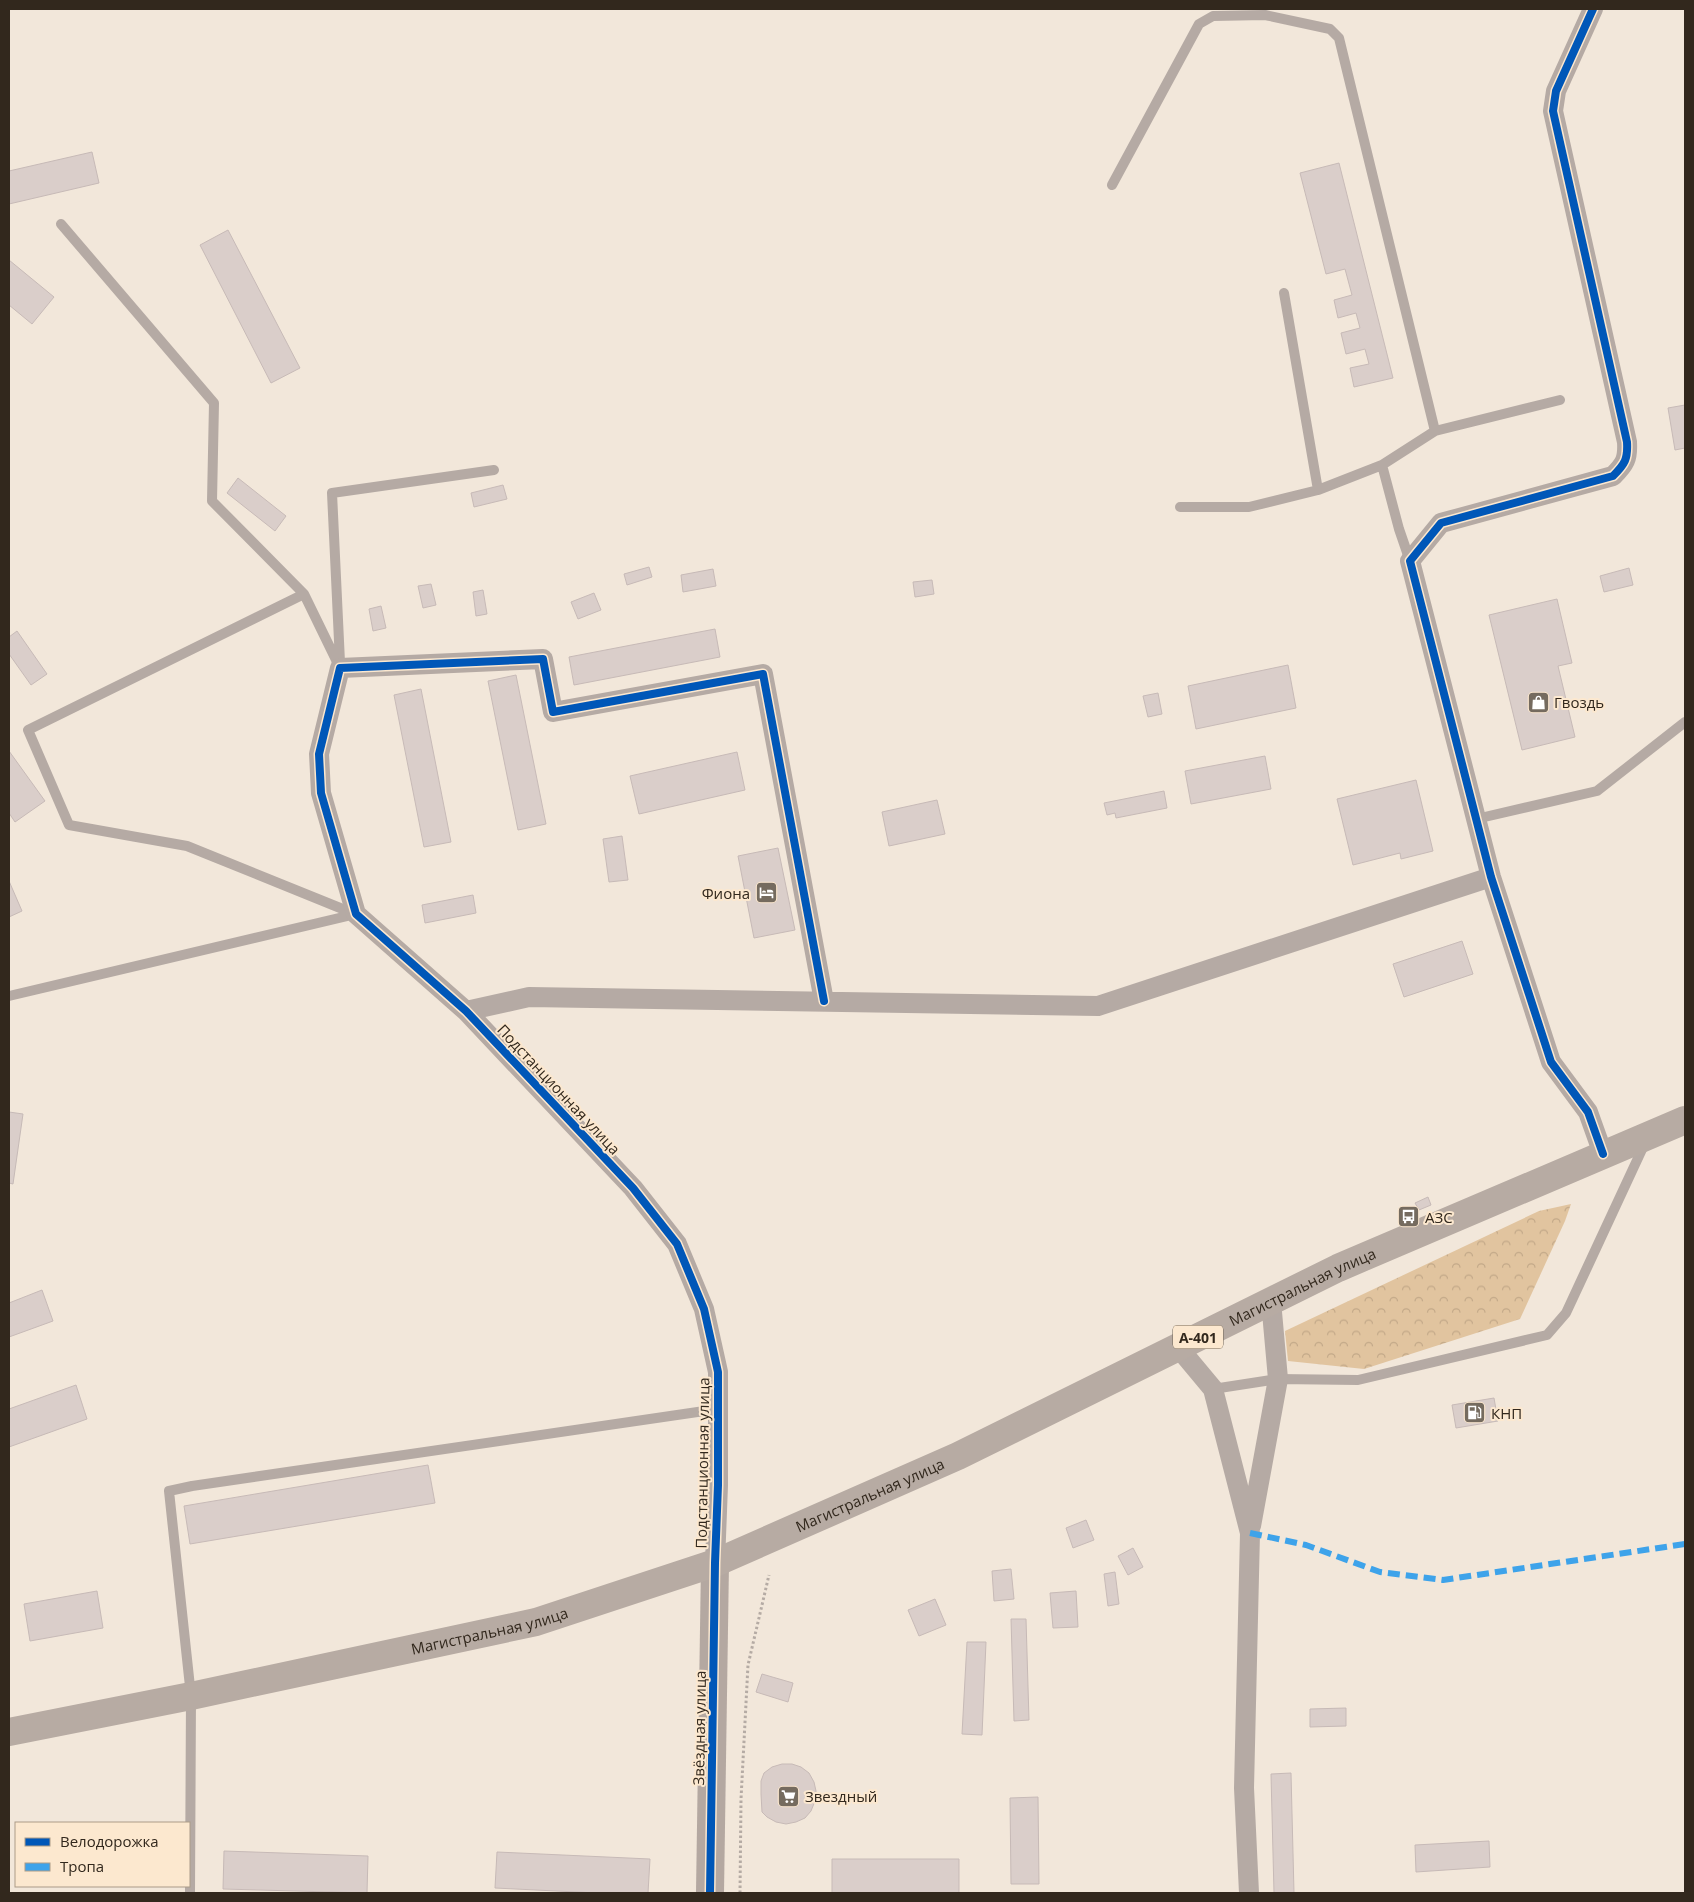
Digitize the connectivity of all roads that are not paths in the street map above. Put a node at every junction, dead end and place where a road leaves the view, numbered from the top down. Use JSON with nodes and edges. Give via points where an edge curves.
{"nodes":[{"id":1,"x":1593,"y":9,"type":"edge"},
{"id":2,"x":1112,"y":185,"type":"dead end"},
{"id":3,"x":61,"y":224,"type":"dead end"},
{"id":4,"x":1284,"y":292,"type":"dead end"},
{"id":5,"x":1560,"y":400,"type":"dead end"},
{"id":6,"x":1436,"y":431,"type":"junction"},
{"id":7,"x":1382,"y":465,"type":"junction"},
{"id":8,"x":494,"y":470,"type":"dead end"},
{"id":9,"x":1318,"y":490,"type":"junction"},
{"id":10,"x":1180,"y":507,"type":"dead end"},
{"id":11,"x":1410,"y":561,"type":"junction"},
{"id":12,"x":304,"y":594,"type":"junction"},
{"id":13,"x":340,"y":668,"type":"junction"},
{"id":14,"x":1685,"y":722,"type":"edge"},
{"id":15,"x":1482,"y":818,"type":"junction"},
{"id":16,"x":1491,"y":877,"type":"junction"},
{"id":17,"x":356,"y":914,"type":"junction"},
{"id":18,"x":9,"y":996,"type":"edge"},
{"id":19,"x":824,"y":1001,"type":"junction"},
{"id":20,"x":466,"y":1011,"type":"junction"},
{"id":21,"x":1685,"y":1120,"type":"edge"},
{"id":22,"x":1649,"y":1134,"type":"junction"},
{"id":23,"x":1603,"y":1154,"type":"junction"},
{"id":24,"x":1272,"y":1301,"type":"junction"},
{"id":25,"x":1178,"y":1347,"type":"junction"},
{"id":26,"x":1278,"y":1379,"type":"junction"},
{"id":27,"x":1213,"y":1389,"type":"junction"},
{"id":28,"x":718,"y":1409,"type":"junction"},
{"id":29,"x":1250,"y":1533,"type":"junction"},
{"id":30,"x":715,"y":1563,"type":"junction"},
{"id":31,"x":190,"y":1696,"type":"junction"},
{"id":32,"x":9,"y":1732,"type":"edge"},
{"id":33,"x":190,"y":1893,"type":"edge"},
{"id":34,"x":710,"y":1893,"type":"edge"},
{"id":35,"x":1249,"y":1893,"type":"edge"}],
"edges":[{"from":1,"to":11,"type":"street","via":[[1556,90],[1553,111],[1628,454],[1623,466],[1613,476],[1441,523]]},
{"from":2,"to":6,"type":"lane","via":[[1199,24],[1213,16],[1266,15],[1330,29],[1339,38]]},
{"from":3,"to":12,"type":"lane","via":[[214,404],[212,501]]},
{"from":4,"to":9,"type":"lane"},
{"from":5,"to":6,"type":"lane"},
{"from":6,"to":7,"type":"lane"},
{"from":7,"to":9,"type":"lane"},
{"from":7,"to":11,"type":"lane"},
{"from":8,"to":13,"type":"lane","via":[[332,493]]},
{"from":9,"to":10,"type":"lane","via":[[1249,507]]},
{"from":11,"to":15,"type":"street"},
{"from":12,"to":13,"type":"lane"},
{"from":12,"to":17,"type":"lane","via":[[28,730],[69,825],[187,846]]},
{"from":13,"to":17,"type":"street","via":[[319,754],[321,793]]},
{"from":13,"to":19,"type":"street","via":[[543,659],[553,712],[763,674]]},
{"from":14,"to":15,"type":"lane","via":[[1597,791]]},
{"from":15,"to":16,"type":"street"},
{"from":16,"to":19,"type":"street","via":[[1098,1006]]},
{"from":16,"to":23,"type":"street","via":[[1550,1062],[1588,1112]]},
{"from":17,"to":18,"type":"lane"},
{"from":17,"to":20,"type":"street","name":"Подстанционная улица"},
{"from":19,"to":20,"type":"street","via":[[529,997]]},
{"from":20,"to":28,"type":"street","name":"Подстанционная улица","via":[[633,1188],[677,1244],[704,1309],[718,1372]]},
{"from":21,"to":22,"type":"main road","name":"Магистральная улица","number":"А-401"},
{"from":22,"to":23,"type":"main road","name":"Магистральная улица","number":"А-401"},
{"from":22,"to":26,"type":"lane","via":[[1566,1313],[1547,1334],[1358,1380]]},
{"from":23,"to":24,"type":"main road","name":"Магистральная улица","number":"А-401","via":[[1338,1268]]},
{"from":24,"to":25,"type":"main road","name":"Магистральная улица","number":"А-401"},
{"from":24,"to":26,"type":"street"},
{"from":25,"to":27,"type":"street"},
{"from":25,"to":30,"type":"main road","name":"Магистральная улица","number":"А-401","via":[[958,1456]]},
{"from":26,"to":27,"type":"lane"},
{"from":26,"to":29,"type":"street"},
{"from":27,"to":29,"type":"street"},
{"from":28,"to":30,"type":"street","name":"Подстанционная улица"},
{"from":28,"to":31,"type":"lane","via":[[169,1491]]},
{"from":29,"to":35,"type":"street","via":[[1244,1788]]},
{"from":30,"to":31,"type":"main road","name":"Магистральная улица","via":[[536,1622]]},
{"from":30,"to":34,"type":"street","name":"Звёздная улица"},
{"from":31,"to":32,"type":"main road","name":"Магистральная улица"},
{"from":31,"to":33,"type":"lane"}]}
